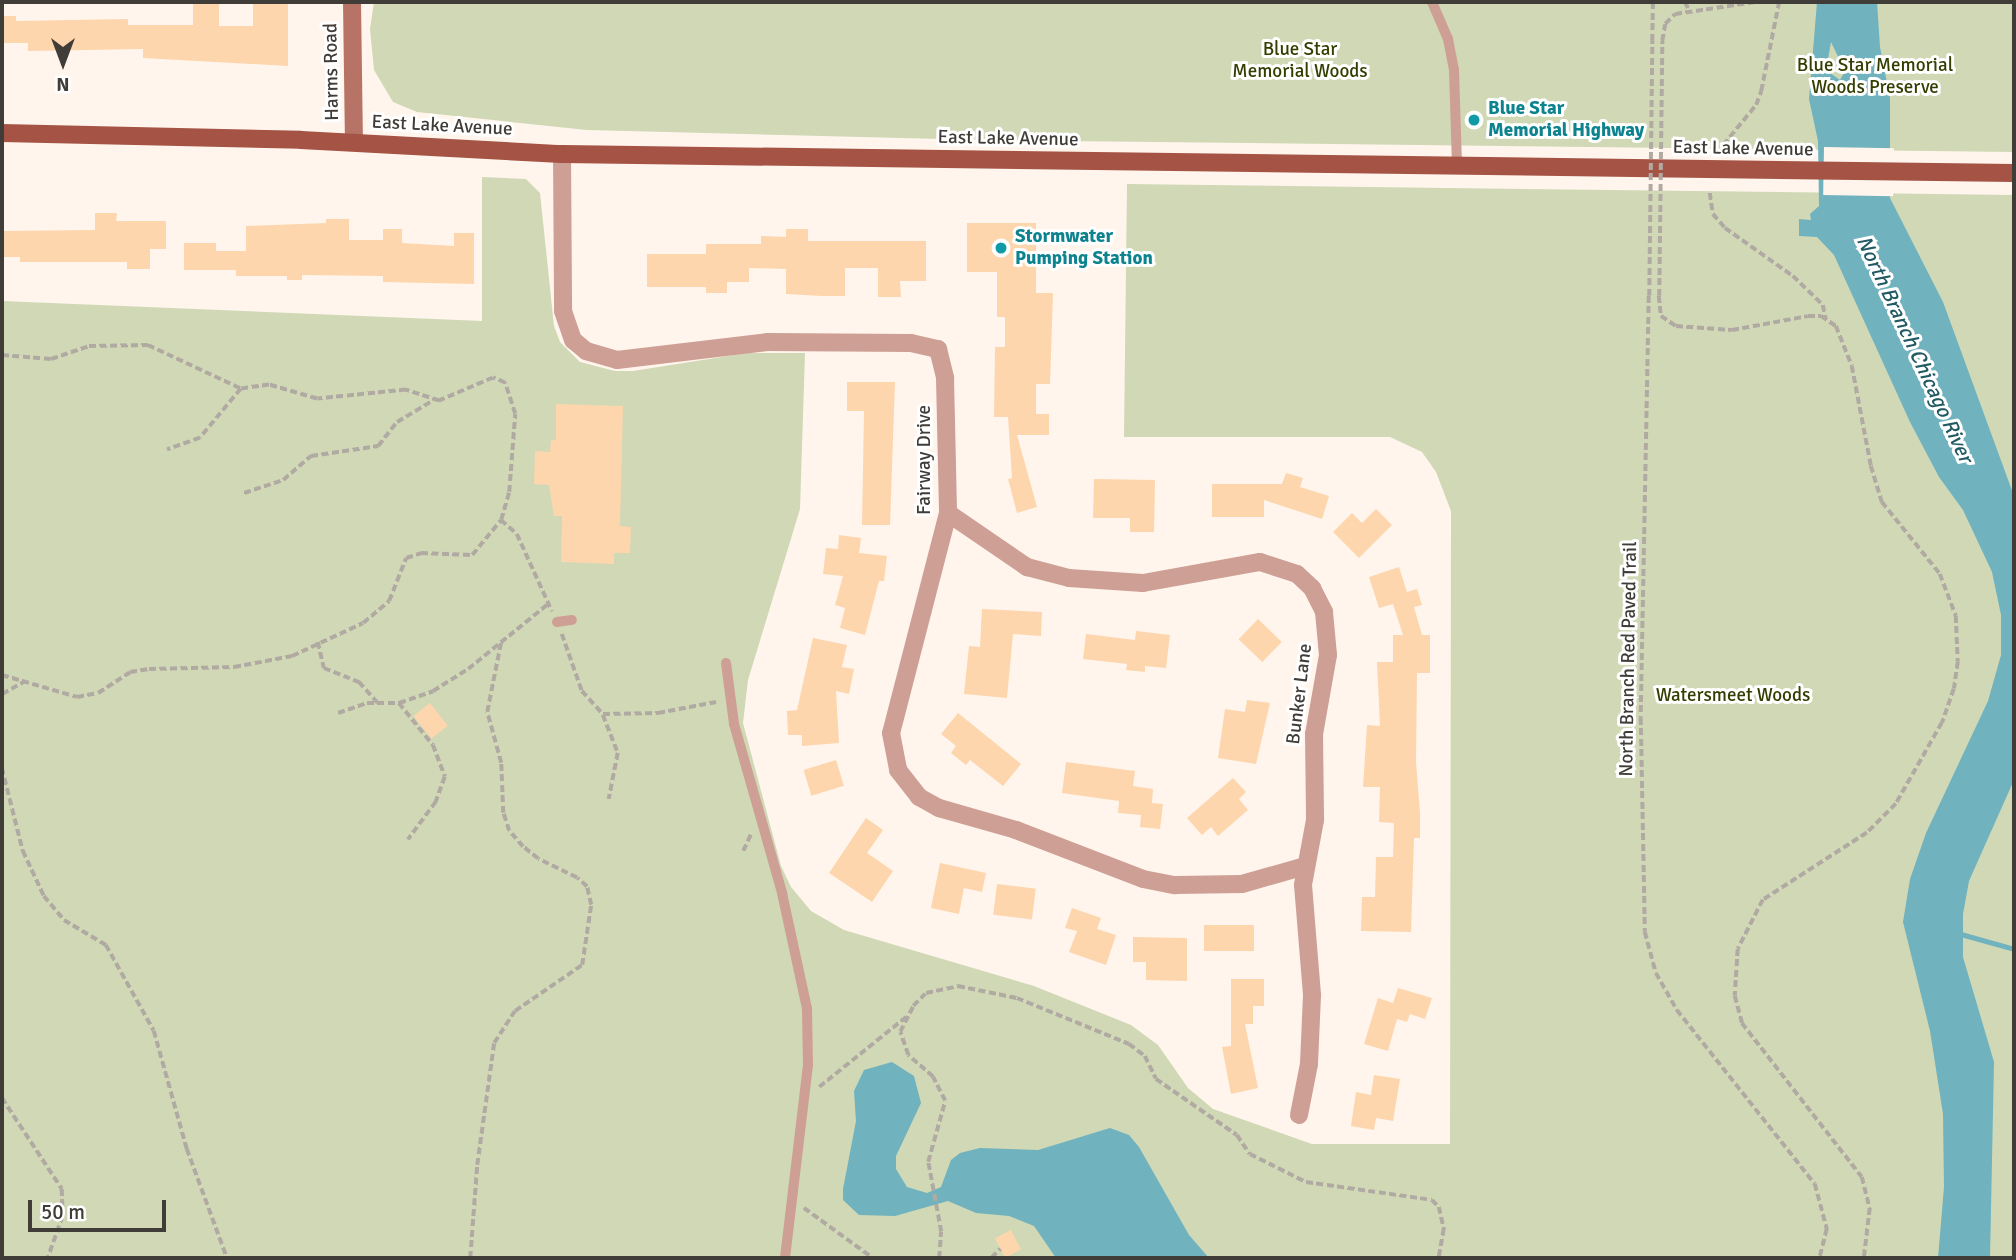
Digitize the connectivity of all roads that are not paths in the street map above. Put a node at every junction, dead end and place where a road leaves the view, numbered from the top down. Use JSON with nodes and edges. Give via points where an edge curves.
{"nodes":[{"id":1,"x":352,"y":2,"type":"edge"},
{"id":2,"x":1432,"y":2,"type":"edge"},
{"id":3,"x":2,"y":133,"type":"edge"},
{"id":4,"x":354,"y":142,"type":"junction"},
{"id":5,"x":562,"y":154,"type":"junction"},
{"id":6,"x":1457,"y":166,"type":"junction"},
{"id":7,"x":2014,"y":173,"type":"edge"},
{"id":8,"x":948,"y":513,"type":"junction"},
{"id":9,"x":572,"y":620,"type":"dead end"},
{"id":10,"x":557,"y":622,"type":"road end"},
{"id":11,"x":726,"y":663,"type":"dead end"},
{"id":12,"x":1305,"y":866,"type":"junction"},
{"id":13,"x":1299,"y":1115,"type":"dead end"},
{"id":14,"x":785,"y":1258,"type":"edge"}],
"edges":[{"from":1,"to":4,"type":"main road","name":"Harms Road"},
{"from":2,"to":6,"type":"lane","via":[[1448,39],[1454,70]]},
{"from":3,"to":4,"type":"main road","name":"East Lake Avenue"},
{"from":4,"to":5,"type":"main road","name":"East Lake Avenue"},
{"from":5,"to":6,"type":"main road","name":"East Lake Avenue"},
{"from":5,"to":8,"type":"street","name":"Fairway Drive","via":[[563,311],[573,340],[586,351],[617,359],[767,342],[928,345],[938,349],[944,361]]},
{"from":6,"to":7,"type":"main road","name":"East Lake Avenue"},
{"from":8,"to":12,"type":"street","name":"Bunker Lane","via":[[1027,567],[1069,579],[1143,583],[1260,562],[1297,574],[1312,588],[1324,612],[1328,655],[1314,734],[1315,820]]},
{"from":8,"to":12,"type":"street","name":"Fairway Drive","via":[[891,733],[898,770],[919,797],[1143,879],[1175,885],[1242,884]]},
{"from":9,"to":10,"type":"lane"},
{"from":11,"to":14,"type":"lane","via":[[729,699],[805,991],[809,1037]]},
{"from":12,"to":13,"type":"street","name":"Bunker Lane","via":[[1303,905],[1312,995]]}]}
